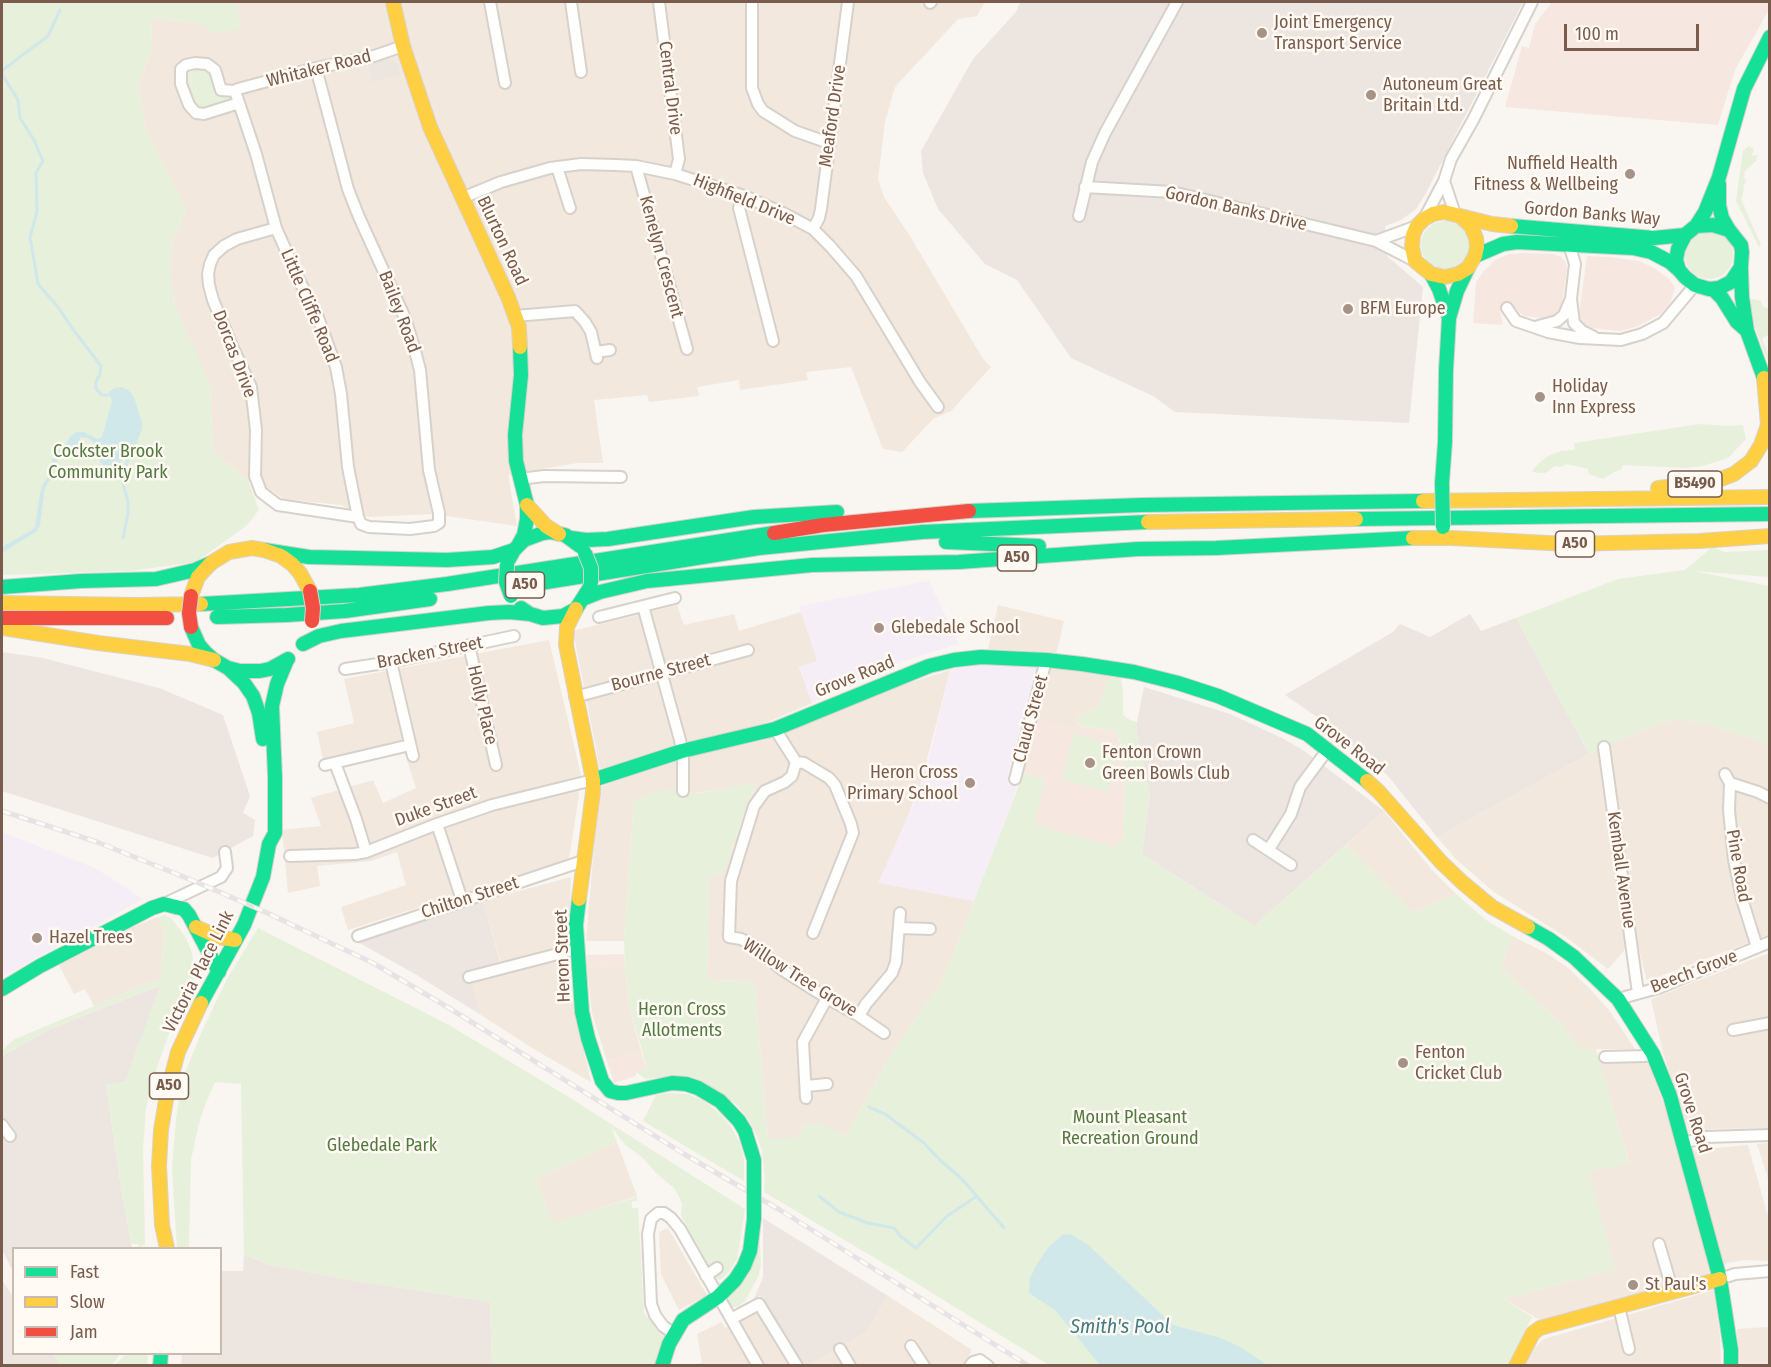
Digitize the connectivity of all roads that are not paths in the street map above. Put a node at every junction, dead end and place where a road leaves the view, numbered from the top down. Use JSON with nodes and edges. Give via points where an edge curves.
{"nodes":[{"id":1,"x":393,"y":2,"type":"edge"},
{"id":2,"x":490,"y":2,"type":"edge"},
{"id":3,"x":571,"y":2,"type":"edge"},
{"id":4,"x":659,"y":2,"type":"edge"},
{"id":5,"x":752,"y":2,"type":"edge"},
{"id":6,"x":848,"y":2,"type":"edge"},
{"id":7,"x":1177,"y":2,"type":"edge"},
{"id":8,"x":1532,"y":2,"type":"edge"},
{"id":9,"x":1770,"y":36,"type":"edge"},
{"id":10,"x":402,"y":46,"type":"junction"},
{"id":11,"x":316,"y":68,"type":"junction"},
{"id":12,"x":581,"y":72,"type":"dead end"},
{"id":13,"x":506,"y":83,"type":"dead end"},
{"id":14,"x":235,"y":91,"type":"junction"},
{"id":15,"x":239,"y":103,"type":"junction"},
{"id":16,"x":829,"y":143,"type":"junction"},
{"id":17,"x":636,"y":166,"type":"junction"},
{"id":18,"x":557,"y":167,"type":"junction"},
{"id":19,"x":675,"y":174,"type":"junction"},
{"id":20,"x":1719,"y":177,"type":"junction"},
{"id":21,"x":1444,"y":181,"type":"junction"},
{"id":22,"x":1085,"y":187,"type":"junction"},
{"id":23,"x":744,"y":196,"type":"junction"},
{"id":24,"x":462,"y":198,"type":"junction"},
{"id":25,"x":570,"y":208,"type":"dead end"},
{"id":26,"x":1457,"y":215,"type":"junction"},
{"id":27,"x":1079,"y":216,"type":"dead end"},
{"id":28,"x":1420,"y":222,"type":"junction"},
{"id":29,"x":1696,"y":226,"type":"junction"},
{"id":30,"x":276,"y":228,"type":"junction"},
{"id":31,"x":813,"y":229,"type":"junction"},
{"id":32,"x":1729,"y":230,"type":"junction"},
{"id":33,"x":1685,"y":235,"type":"junction"},
{"id":34,"x":1376,"y":241,"type":"junction"},
{"id":35,"x":1569,"y":244,"type":"junction"},
{"id":36,"x":1415,"y":261,"type":"junction"},
{"id":37,"x":1471,"y":262,"type":"junction"},
{"id":38,"x":1741,"y":267,"type":"junction"},
{"id":39,"x":1679,"y":270,"type":"junction"},
{"id":40,"x":1431,"y":274,"type":"junction"},
{"id":41,"x":1695,"y":285,"type":"junction"},
{"id":42,"x":1713,"y":289,"type":"junction"},
{"id":43,"x":1571,"y":299,"type":"junction"},
{"id":44,"x":1507,"y":308,"type":"dead end"},
{"id":45,"x":515,"y":316,"type":"junction"},
{"id":46,"x":1449,"y":318,"type":"junction"},
{"id":47,"x":1535,"y":328,"type":"junction"},
{"id":48,"x":1747,"y":331,"type":"junction"},
{"id":49,"x":1597,"y":338,"type":"junction"},
{"id":50,"x":773,"y":341,"type":"dead end"},
{"id":51,"x":687,"y":349,"type":"dead end"},
{"id":52,"x":610,"y":350,"type":"dead end"},
{"id":53,"x":1767,"y":382,"type":"edge"},
{"id":54,"x":938,"y":407,"type":"dead end"},
{"id":55,"x":621,"y":477,"type":"dead end"},
{"id":56,"x":520,"y":479,"type":"junction"},
{"id":57,"x":1770,"y":497,"type":"edge"},
{"id":58,"x":1547,"y":500,"type":"junction"},
{"id":59,"x":527,"y":505,"type":"junction"},
{"id":60,"x":944,"y":512,"type":"junction"},
{"id":61,"x":1770,"y":514,"type":"edge"},
{"id":62,"x":358,"y":517,"type":"junction"},
{"id":63,"x":1447,"y":532,"type":"junction"},
{"id":64,"x":565,"y":536,"type":"junction"},
{"id":65,"x":1770,"y":536,"type":"edge"},
{"id":66,"x":516,"y":547,"type":"junction"},
{"id":67,"x":759,"y":549,"type":"junction"},
{"id":68,"x":1138,"y":549,"type":"junction"},
{"id":69,"x":264,"y":550,"type":"junction"},
{"id":70,"x":211,"y":563,"type":"junction"},
{"id":71,"x":2,"y":587,"type":"edge"},
{"id":72,"x":675,"y":597,"type":"dead end"},
{"id":73,"x":2,"y":603,"type":"edge"},
{"id":74,"x":580,"y":603,"type":"junction"},
{"id":75,"x":644,"y":606,"type":"junction"},
{"id":76,"x":537,"y":616,"type":"junction"},
{"id":77,"x":599,"y":617,"type":"dead end"},
{"id":78,"x":2,"y":618,"type":"edge"},
{"id":79,"x":2,"y":628,"type":"edge"},
{"id":80,"x":514,"y":636,"type":"dead end"},
{"id":81,"x":303,"y":644,"type":"junction"},
{"id":82,"x":469,"y":645,"type":"junction"},
{"id":83,"x":566,"y":645,"type":"junction"},
{"id":84,"x":748,"y":650,"type":"dead end"},
{"id":85,"x":214,"y":660,"type":"junction"},
{"id":86,"x":287,"y":660,"type":"junction"},
{"id":87,"x":1046,"y":660,"type":"junction"},
{"id":88,"x":391,"y":662,"type":"junction"},
{"id":89,"x":228,"y":668,"type":"junction"},
{"id":90,"x":345,"y":669,"type":"dead end"},
{"id":91,"x":661,"y":673,"type":"junction"},
{"id":92,"x":575,"y":697,"type":"junction"},
{"id":93,"x":775,"y":729,"type":"junction"},
{"id":94,"x":681,"y":746,"type":"junction"},
{"id":95,"x":1604,"y":747,"type":"dead end"},
{"id":96,"x":1328,"y":749,"type":"junction"},
{"id":97,"x":796,"y":762,"type":"junction"},
{"id":98,"x":496,"y":765,"type":"dead end"},
{"id":99,"x":1016,"y":779,"type":"dead end"},
{"id":100,"x":593,"y":780,"type":"junction"},
{"id":101,"x":683,"y":791,"type":"dead end"},
{"id":102,"x":1770,"y":798,"type":"edge"},
{"id":103,"x":437,"y":824,"type":"junction"},
{"id":104,"x":1253,"y":840,"type":"dead end"},
{"id":105,"x":269,"y":844,"type":"junction"},
{"id":106,"x":1269,"y":849,"type":"junction"},
{"id":107,"x":225,"y":852,"type":"dead end"},
{"id":108,"x":366,"y":852,"type":"junction"},
{"id":109,"x":291,"y":856,"type":"dead end"},
{"id":110,"x":583,"y":861,"type":"junction"},
{"id":111,"x":1291,"y":865,"type":"dead end"},
{"id":112,"x":462,"y":900,"type":"junction"},
{"id":113,"x":164,"y":904,"type":"junction"},
{"id":114,"x":900,"y":913,"type":"dead end"},
{"id":115,"x":196,"y":927,"type":"junction"},
{"id":116,"x":900,"y":928,"type":"junction"},
{"id":117,"x":930,"y":929,"type":"dead end"},
{"id":118,"x":813,"y":933,"type":"dead end"},
{"id":119,"x":358,"y":936,"type":"dead end"},
{"id":120,"x":716,"y":937,"type":"dead end"},
{"id":121,"x":729,"y":937,"type":"junction"},
{"id":122,"x":235,"y":940,"type":"junction"},
{"id":123,"x":1770,"y":942,"type":"edge"},
{"id":124,"x":1757,"y":947,"type":"junction"},
{"id":125,"x":577,"y":949,"type":"junction"},
{"id":126,"x":219,"y":972,"type":"junction"},
{"id":127,"x":470,"y":977,"type":"dead end"},
{"id":128,"x":2,"y":990,"type":"edge"},
{"id":129,"x":1638,"y":993,"type":"junction"},
{"id":130,"x":827,"y":998,"type":"junction"},
{"id":131,"x":1618,"y":999,"type":"junction"},
{"id":132,"x":859,"y":1016,"type":"junction"},
{"id":133,"x":1770,"y":1023,"type":"edge"},
{"id":134,"x":1733,"y":1030,"type":"dead end"},
{"id":135,"x":885,"y":1033,"type":"dead end"},
{"id":136,"x":1653,"y":1054,"type":"junction"},
{"id":137,"x":1605,"y":1057,"type":"dead end"},
{"id":138,"x":827,"y":1084,"type":"dead end"},
{"id":139,"x":806,"y":1086,"type":"junction"},
{"id":140,"x":806,"y":1098,"type":"dead end"},
{"id":141,"x":2,"y":1125,"type":"edge"},
{"id":142,"x":1770,"y":1135,"type":"edge"},
{"id":143,"x":10,"y":1136,"type":"dead end"},
{"id":144,"x":1683,"y":1143,"type":"junction"},
{"id":145,"x":162,"y":1226,"type":"junction"},
{"id":146,"x":1659,"y":1244,"type":"dead end"},
{"id":147,"x":159,"y":1247,"type":"edge"},
{"id":148,"x":167,"y":1247,"type":"edge"},
{"id":149,"x":717,"y":1268,"type":"dead end"},
{"id":150,"x":1770,"y":1271,"type":"edge"},
{"id":151,"x":1720,"y":1279,"type":"junction"},
{"id":152,"x":709,"y":1280,"type":"junction"},
{"id":153,"x":1673,"y":1292,"type":"junction"},
{"id":154,"x":718,"y":1296,"type":"junction"},
{"id":155,"x":1619,"y":1307,"type":"junction"},
{"id":156,"x":730,"y":1319,"type":"junction"},
{"id":157,"x":674,"y":1334,"type":"junction"},
{"id":158,"x":911,"y":1346,"type":"dead end"},
{"id":159,"x":840,"y":1349,"type":"dead end"},
{"id":160,"x":1629,"y":1349,"type":"dead end"},
{"id":161,"x":662,"y":1365,"type":"edge"},
{"id":162,"x":758,"y":1365,"type":"edge"},
{"id":163,"x":797,"y":1365,"type":"edge"},
{"id":164,"x":850,"y":1365,"type":"edge"},
{"id":165,"x":924,"y":1365,"type":"edge"},
{"id":166,"x":1515,"y":1365,"type":"edge"},
{"id":167,"x":1731,"y":1365,"type":"edge"}],
"edges":[{"from":1,"to":10,"type":"main road","name":"Blurton Road"},
{"from":2,"to":13,"type":"street"},
{"from":3,"to":12,"type":"street"},
{"from":4,"to":19,"type":"street","name":"Central Drive","via":[[679,159]]},
{"from":5,"to":16,"type":"street","via":[[752,88],[758,104],[795,131]]},
{"from":6,"to":16,"type":"street","name":"Meaford Drive"},
{"from":7,"to":22,"type":"street","via":[[1109,125]]},
{"from":8,"to":21,"type":"street","via":[[1451,159]]},
{"from":9,"to":20,"type":"main road","via":[[1744,89]]},
{"from":10,"to":11,"type":"street","name":"Whitaker Road"},
{"from":10,"to":24,"type":"main road","name":"Blurton Road","via":[[430,127]]},
{"from":11,"to":14,"type":"street","name":"Whitaker Road"},
{"from":11,"to":62,"type":"street","name":"Bailey Road","via":[[348,189],[405,318],[420,370],[429,470],[439,523],[410,529],[369,527],[361,524]]},
{"from":14,"to":15,"type":"street","name":"Little Cliffe Road"},
{"from":14,"to":15,"type":"street","via":[[221,90],[215,70],[207,64],[195,63],[182,69],[182,84],[196,113]]},
{"from":15,"to":30,"type":"street","name":"Little Cliffe Road"},
{"from":16,"to":31,"type":"street","name":"Meaford Drive","via":[[819,218]]},
{"from":17,"to":18,"type":"street","name":"Highfield Drive"},
{"from":17,"to":19,"type":"street","name":"Highfield Drive"},
{"from":17,"to":51,"type":"street","name":"Kenelyn Crescent"},
{"from":18,"to":24,"type":"street","name":"Highfield Drive","via":[[501,182]]},
{"from":18,"to":25,"type":"street"},
{"from":19,"to":23,"type":"street","name":"Highfield Drive"},
{"from":20,"to":29,"type":"main road"},
{"from":20,"to":32,"type":"main road","via":[[1719,205]]},
{"from":21,"to":26,"type":"street"},
{"from":21,"to":28,"type":"street"},
{"from":22,"to":27,"type":"street"},
{"from":22,"to":34,"type":"street","name":"Gordon Banks Drive","via":[[1172,192]]},
{"from":23,"to":31,"type":"street","name":"Highfield Drive"},
{"from":23,"to":50,"type":"street","via":[[739,208]]},
{"from":24,"to":45,"type":"main road","name":"Blurton Road"},
{"from":26,"to":28,"type":"main road","via":[[1433,214]]},
{"from":26,"to":33,"type":"main road","name":"Gordon Banks Way","via":[[1483,223],[1654,238]]},
{"from":26,"to":37,"type":"main road","via":[[1472,226],[1476,238]]},
{"from":28,"to":34,"type":"street"},
{"from":28,"to":36,"type":"main road","via":[[1413,235]]},
{"from":29,"to":32,"type":"main road","via":[[1713,225]]},
{"from":29,"to":33,"type":"main road"},
{"from":30,"to":62,"type":"street","name":"Little Cliffe Road","via":[[317,315],[336,367]]},
{"from":30,"to":62,"type":"street","name":"Dorcas Drive","via":[[224,246],[214,255],[208,274],[213,300],[251,387],[256,430],[255,476],[261,492],[278,505]]},
{"from":31,"to":54,"type":"street","name":"Highfield Drive","via":[[856,276]]},
{"from":32,"to":38,"type":"main road","via":[[1741,245]]},
{"from":33,"to":39,"type":"main road","via":[[1676,260]]},
{"from":34,"to":36,"type":"street","name":"Gordon Banks Drive"},
{"from":35,"to":37,"type":"main road","name":"Gordon Banks Way","via":[[1503,244]]},
{"from":35,"to":39,"type":"main road","name":"Gordon Banks Way","via":[[1651,252]]},
{"from":35,"to":43,"type":"street","via":[[1575,264]]},
{"from":36,"to":40,"type":"main road"},
{"from":37,"to":40,"type":"main road","via":[[1458,274]]},
{"from":37,"to":46,"type":"main road"},
{"from":38,"to":42,"type":"main road","via":[[1731,282]]},
{"from":38,"to":48,"type":"main road"},
{"from":39,"to":41,"type":"main road"},
{"from":40,"to":46,"type":"main road"},
{"from":41,"to":42,"type":"main road"},
{"from":41,"to":49,"type":"street","via":[[1670,317],[1654,328],[1621,340]]},
{"from":42,"to":48,"type":"main road"},
{"from":43,"to":47,"type":"street","via":[[1557,321]]},
{"from":43,"to":49,"type":"street","via":[[1574,323]]},
{"from":44,"to":47,"type":"street","via":[[1516,321]]},
{"from":45,"to":52,"type":"street","via":[[575,311],[591,332],[596,355]]},
{"from":45,"to":56,"type":"main road","name":"Blurton Road","via":[[520,340],[515,435]]},
{"from":46,"to":63,"type":"main road"},
{"from":47,"to":49,"type":"street"},
{"from":48,"to":53,"type":"main road"},
{"from":53,"to":58,"type":"main road","number":"B5490","via":[[1766,434],[1758,452],[1734,474],[1713,482]]},
{"from":55,"to":56,"type":"street"},
{"from":56,"to":59,"type":"main road","name":"Blurton Road"},
{"from":57,"to":58,"type":"main road","number":"A50"},
{"from":58,"to":60,"type":"main road","number":"A50","via":[[1142,505]]},
{"from":59,"to":64,"type":"main road","name":"Blurton Road","via":[[546,526]]},
{"from":59,"to":66,"type":"main road","name":"Blurton Road","via":[[526,528]]},
{"from":60,"to":64,"type":"main road","number":"A50","via":[[782,514],[608,539]]},
{"from":60,"to":73,"type":"main road","number":"A50","via":[[823,525],[359,595],[138,606]]},
{"from":61,"to":67,"type":"main road","number":"A50","via":[[1101,523],[922,532]]},
{"from":63,"to":65,"type":"main road","number":"A50","via":[[1526,543],[1568,544]]},
{"from":63,"to":68,"type":"main road","number":"A50","via":[[1399,538]]},
{"from":64,"to":66,"type":"main road","number":"A50","via":[[536,534]]},
{"from":64,"to":74,"type":"main road","bridge":true,"via":[[585,553],[591,568],[591,583]]},
{"from":66,"to":69,"type":"main road","number":"A50","via":[[493,557],[467,560],[309,557]]},
{"from":66,"to":76,"type":"main road","number":"A50","bridge":true,"via":[[507,565],[506,582],[520,607]]},
{"from":67,"to":68,"type":"main road","number":"A50","via":[[925,541]]},
{"from":67,"to":78,"type":"main road","number":"A50","via":[[345,611],[133,619]]},
{"from":68,"to":74,"type":"main road","number":"A50","via":[[959,562],[758,568],[647,581],[600,592]]},
{"from":69,"to":70,"type":"main road","number":"A50","via":[[240,549]]},
{"from":69,"to":81,"type":"main road","number":"A50","bridge":true,"via":[[292,564],[310,591],[312,621]]},
{"from":70,"to":71,"type":"main road","via":[[156,579]]},
{"from":70,"to":85,"type":"main road","number":"A50","bridge":true,"via":[[198,577],[190,596],[189,613],[199,645]]},
{"from":72,"to":75,"type":"street"},
{"from":74,"to":76,"type":"main road","number":"A50","via":[[563,616]]},
{"from":74,"to":83,"type":"main road","via":[[567,627]]},
{"from":75,"to":77,"type":"street"},
{"from":75,"to":91,"type":"street"},
{"from":76,"to":81,"type":"main road","number":"A50","via":[[509,612],[454,617],[327,634]]},
{"from":76,"to":83,"type":"main road","via":[[555,628]]},
{"from":79,"to":85,"type":"main road"},
{"from":80,"to":82,"type":"street","name":"Bracken Street"},
{"from":81,"to":86,"type":"main road","number":"A50"},
{"from":82,"to":88,"type":"street","name":"Bracken Street"},
{"from":82,"to":98,"type":"street","name":"Holly Place"},
{"from":83,"to":92,"type":"main road"},
{"from":84,"to":91,"type":"street","name":"Bourne Street"},
{"from":85,"to":89,"type":"main road","number":"A50"},
{"from":86,"to":89,"type":"main road","number":"A50","via":[[260,671]]},
{"from":86,"to":105,"type":"main road","name":"Victoria Place Link","number":"A50","via":[[272,706],[276,822]]},
{"from":87,"to":93,"type":"main road","name":"Grove Road","via":[[981,657],[929,666]]},
{"from":87,"to":96,"type":"main road","name":"Grove Road","via":[[1134,672],[1178,683],[1275,718]]},
{"from":87,"to":99,"type":"street","name":"Claud Street"},
{"from":88,"to":90,"type":"street","name":"Bracken Street"},
{"from":88,"to":108,"type":"street","via":[[412,751],[330,764],[356,819]]},
{"from":89,"to":105,"type":"main road","name":"Victoria Place Link","number":"A50","via":[[249,689],[259,712],[266,762]]},
{"from":91,"to":92,"type":"street","name":"Bourne Street"},
{"from":91,"to":94,"type":"street"},
{"from":92,"to":100,"type":"main road"},
{"from":93,"to":94,"type":"main road","name":"Grove Road"},
{"from":93,"to":97,"type":"street"},
{"from":94,"to":100,"type":"main road","name":"Grove Road"},
{"from":94,"to":101,"type":"street"},
{"from":95,"to":129,"type":"street","name":"Kemball Avenue"},
{"from":96,"to":106,"type":"street","via":[[1300,787],[1291,814]]},
{"from":96,"to":131,"type":"main road","name":"Grove Road","via":[[1379,792],[1463,883],[1492,907],[1574,957]]},
{"from":97,"to":118,"type":"street","via":[[829,778],[853,833]]},
{"from":97,"to":121,"type":"street","name":"Willow Tree Grove","via":[[792,776],[765,791],[754,806],[731,881]]},
{"from":100,"to":103,"type":"street","name":"Duke Street","via":[[492,805]]},
{"from":100,"to":110,"type":"main road","name":"Heron Street"},
{"from":102,"to":124,"type":"street","name":"Pine Road","via":[[1728,778],[1734,860]]},
{"from":103,"to":108,"type":"street","name":"Duke Street"},
{"from":103,"to":112,"type":"street"},
{"from":104,"to":106,"type":"street"},
{"from":105,"to":122,"type":"main road","name":"Victoria Place Link","number":"A50","via":[[258,893]]},
{"from":106,"to":111,"type":"street"},
{"from":107,"to":113,"type":"street","via":[[227,868],[221,877]]},
{"from":108,"to":109,"type":"street","name":"Duke Street"},
{"from":110,"to":112,"type":"street","name":"Chilton Street"},
{"from":110,"to":125,"type":"main road","name":"Heron Street"},
{"from":112,"to":119,"type":"street","name":"Chilton Street"},
{"from":113,"to":115,"type":"main road","via":[[183,909]]},
{"from":113,"to":128,"type":"main road","via":[[40,966]]},
{"from":114,"to":116,"type":"street"},
{"from":115,"to":122,"type":"main road"},
{"from":115,"to":126,"type":"main road"},
{"from":116,"to":117,"type":"street"},
{"from":116,"to":132,"type":"street","via":[[892,973]]},
{"from":120,"to":121,"type":"street"},
{"from":121,"to":130,"type":"street","name":"Willow Tree Grove","via":[[753,945],[781,969]]},
{"from":122,"to":126,"type":"main road","name":"Victoria Place Link","number":"A50"},
{"from":123,"to":124,"type":"street","name":"Beech Grove"},
{"from":124,"to":129,"type":"street","name":"Beech Grove"},
{"from":125,"to":127,"type":"street"},
{"from":125,"to":154,"type":"main road","name":"Heron Street","bridge":true,"via":[[588,1038],[602,1080],[610,1091],[626,1093],[672,1083],[686,1084],[720,1101],[745,1131],[754,1160],[753,1236],[744,1266]]},
{"from":126,"to":145,"type":"main road","name":"Victoria Place Link","number":"A50","via":[[184,1037],[167,1094],[159,1148]]},
{"from":129,"to":131,"type":"street","name":"Beech Grove"},
{"from":130,"to":132,"type":"street","name":"Willow Tree Grove"},
{"from":130,"to":139,"type":"street","via":[[802,1042]]},
{"from":131,"to":136,"type":"main road","name":"Grove Road"},
{"from":132,"to":135,"type":"street","name":"Willow Tree Grove"},
{"from":133,"to":134,"type":"street"},
{"from":136,"to":137,"type":"street"},
{"from":136,"to":144,"type":"main road","name":"Grove Road"},
{"from":138,"to":139,"type":"street"},
{"from":139,"to":140,"type":"street"},
{"from":141,"to":143,"type":"street"},
{"from":142,"to":144,"type":"street","via":[[1706,1137]]},
{"from":144,"to":151,"type":"main road","name":"Grove Road"},
{"from":145,"to":147,"type":"main road","name":"Victoria Place Link","number":"A50"},
{"from":145,"to":148,"type":"main road","name":"Victoria Place Link","number":"A50"},
{"from":146,"to":153,"type":"street"},
{"from":149,"to":152,"type":"street"},
{"from":150,"to":151,"type":"street"},
{"from":151,"to":153,"type":"main road"},
{"from":151,"to":167,"type":"main road","name":"Grove Road"},
{"from":152,"to":154,"type":"street"},
{"from":152,"to":157,"type":"street","via":[[680,1229],[671,1218],[658,1213],[651,1219],[648,1234],[651,1304],[663,1326]]},
{"from":153,"to":155,"type":"main road"},
{"from":154,"to":156,"type":"street"},
{"from":154,"to":157,"type":"main road","via":[[683,1320]]},
{"from":155,"to":160,"type":"street"},
{"from":155,"to":166,"type":"main road","via":[[1540,1328]]},
{"from":156,"to":162,"type":"street"},
{"from":156,"to":163,"type":"street","via":[[759,1304]]},
{"from":157,"to":161,"type":"main road"},
{"from":158,"to":165,"type":"street"},
{"from":159,"to":164,"type":"street"}]}
